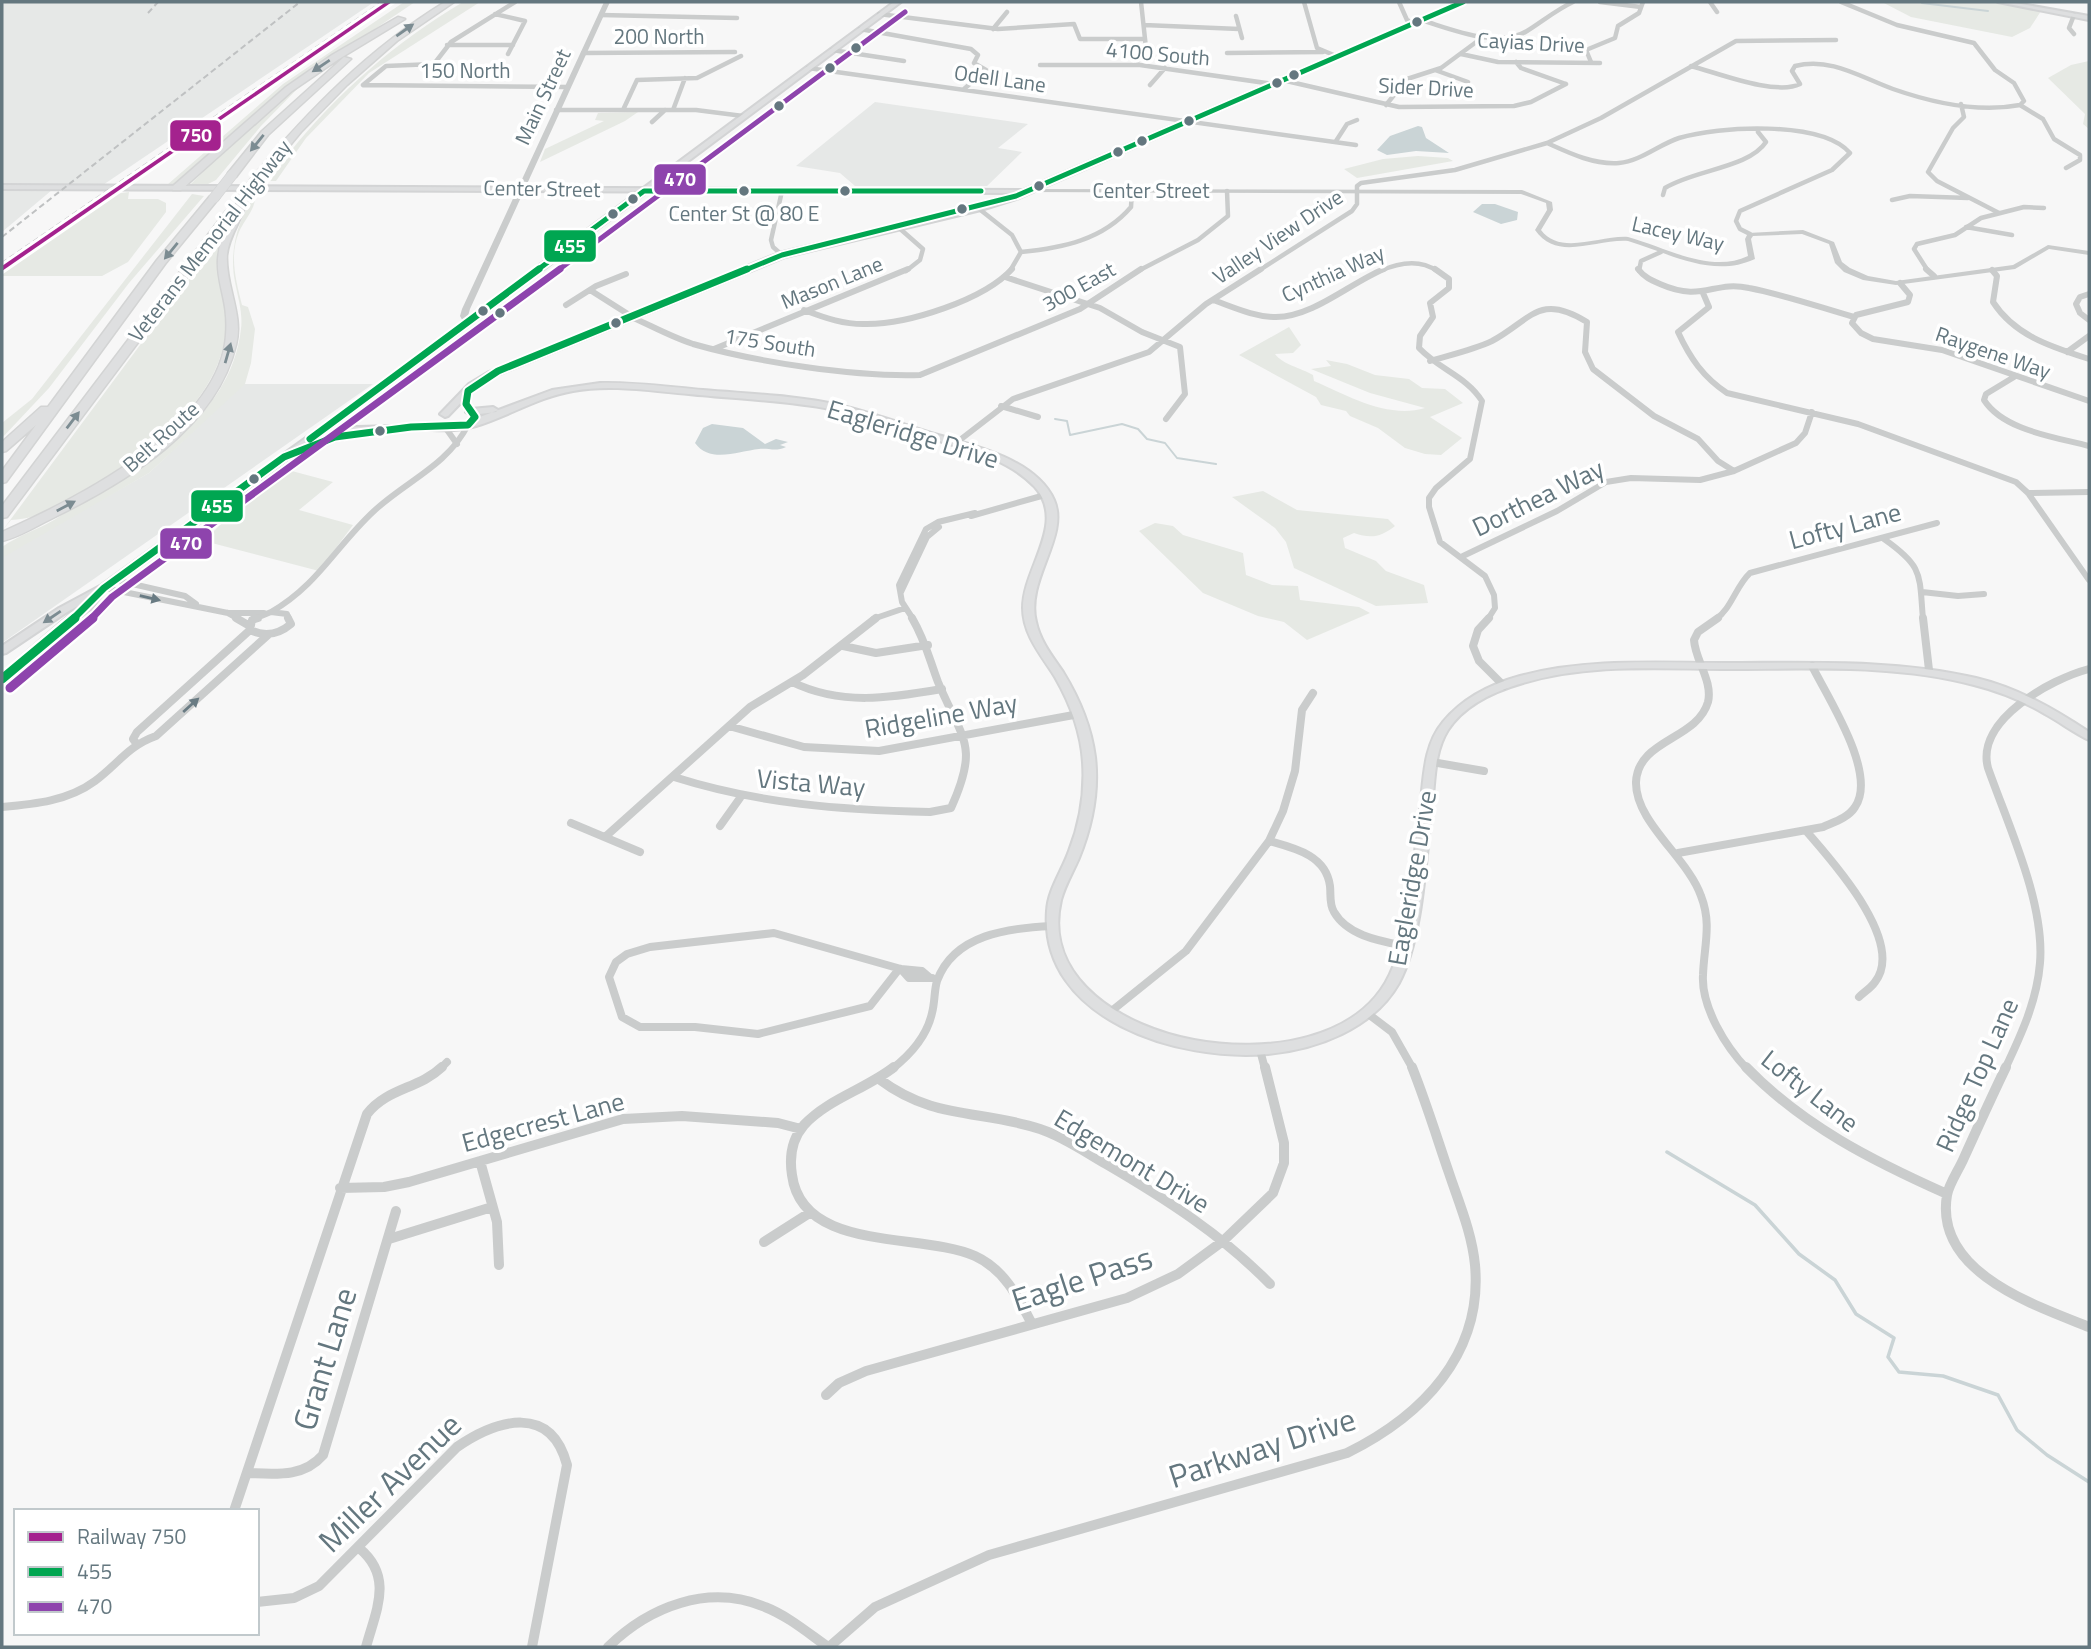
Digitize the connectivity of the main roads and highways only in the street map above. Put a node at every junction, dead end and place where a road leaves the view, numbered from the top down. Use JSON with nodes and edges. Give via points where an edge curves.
{"nodes":[{"id":1,"x":450,"y":2,"type":"edge"},
{"id":2,"x":898,"y":2,"type":"edge"},
{"id":3,"x":1463,"y":2,"type":"edge"},
{"id":4,"x":2001,"y":2,"type":"edge"},
{"id":5,"x":411,"y":13,"type":"dead end"},
{"id":6,"x":2089,"y":18,"type":"edge"},
{"id":7,"x":401,"y":19,"type":"junction"},
{"id":8,"x":1187,"y":121,"type":"joint"},
{"id":9,"x":1046,"y":182,"type":"junction"},
{"id":10,"x":2,"y":187,"type":"edge"},
{"id":11,"x":177,"y":188,"type":"junction"},
{"id":12,"x":644,"y":191,"type":"junction"},
{"id":13,"x":1028,"y":191,"type":"junction"},
{"id":14,"x":1058,"y":191,"type":"road end"},
{"id":15,"x":244,"y":195,"type":"junction"},
{"id":16,"x":468,"y":323,"type":"joint"},
{"id":17,"x":73,"y":385,"type":"junction"},
{"id":18,"x":468,"y":391,"type":"junction"},
{"id":19,"x":470,"y":417,"type":"junction"},
{"id":20,"x":443,"y":421,"type":"junction"},
{"id":21,"x":327,"y":427,"type":"junction"},
{"id":22,"x":411,"y":427,"type":"joint"},
{"id":23,"x":374,"y":432,"type":"junction"},
{"id":24,"x":2,"y":447,"type":"edge"},
{"id":25,"x":284,"y":457,"type":"junction"},
{"id":26,"x":2,"y":479,"type":"edge"},
{"id":27,"x":2,"y":514,"type":"edge"},
{"id":28,"x":3,"y":536,"type":"edge"},
{"id":29,"x":104,"y":588,"type":"junction"},
{"id":30,"x":2,"y":651,"type":"edge"},
{"id":31,"x":2,"y":679,"type":"edge"},
{"id":32,"x":2089,"y":737,"type":"edge"}],
"edges":[{"from":15,"to":1,"type":"highway","name":"Veterans Memorial Highway","one_way":true,"bridge":true,"via":[[295,131],[345,80],[385,45]]},
{"from":2,"to":12,"type":"main road"},
{"from":3,"to":8,"type":"main road"},
{"from":4,"to":6,"type":"main road"},
{"from":5,"to":7,"type":"highway","name":"Veterans Memorial Highway"},
{"from":7,"to":11,"type":"highway","one_way":true,"via":[[303,78]]},
{"from":7,"to":17,"type":"highway","name":"Veterans Memorial Highway","one_way":true,"bridge":true,"via":[[306,94],[265,133],[162,262]]},
{"from":8,"to":9,"type":"main road"},
{"from":9,"to":13,"type":"main road"},
{"from":9,"to":14,"type":"main road"},
{"from":10,"to":11,"type":"main road","name":"Center Street"},
{"from":11,"to":12,"type":"main road","name":"Center Street"},
{"from":12,"to":13,"type":"main road","name":"Center Street"},
{"from":12,"to":16,"type":"main road"},
{"from":13,"to":18,"type":"main road","via":[[978,208],[782,255],[492,374]]},
{"from":27,"to":15,"type":"highway","name":"Veterans Memorial Highway","one_way":true},
{"from":28,"to":15,"type":"highway","name":"Belt Route","one_way":true,"via":[[72,503],[127,469],[170,435],[213,387],[226,362],[232,332],[223,251]]},
{"from":16,"to":21,"type":"main road"},
{"from":17,"to":24,"type":"highway"},
{"from":17,"to":26,"type":"highway","name":"Veterans Memorial Highway"},
{"from":18,"to":19,"type":"main road"},
{"from":18,"to":20,"type":"main road"},
{"from":19,"to":20,"type":"main road"},
{"from":19,"to":20,"type":"main road","name":"Eagleridge Drive"},
{"from":19,"to":32,"type":"main road","name":"Eagleridge Drive","via":[[570,389],[633,386],[825,405],[956,443],[1016,467],[1045,495],[1052,511],[1053,528],[1031,588],[1030,619],[1037,642],[1079,714],[1088,754],[1089,796],[1079,842],[1056,895],[1052,926],[1056,950],[1078,987],[1109,1013],[1136,1029],[1175,1042],[1226,1051],[1260,1050],[1317,1039],[1367,1013],[1395,979],[1405,946],[1440,734],[1456,714],[1504,686],[1572,670],[1812,666],[1929,670],[1973,679],[2028,700]]},
{"from":20,"to":22,"type":"main road"},
{"from":21,"to":23,"type":"main road"},
{"from":21,"to":25,"type":"main road"},
{"from":22,"to":23,"type":"main road"},
{"from":23,"to":25,"type":"main road","via":[[329,438]]},
{"from":25,"to":29,"type":"main road"},
{"from":29,"to":30,"type":"main road","one_way":true},
{"from":29,"to":31,"type":"main road"}]}
